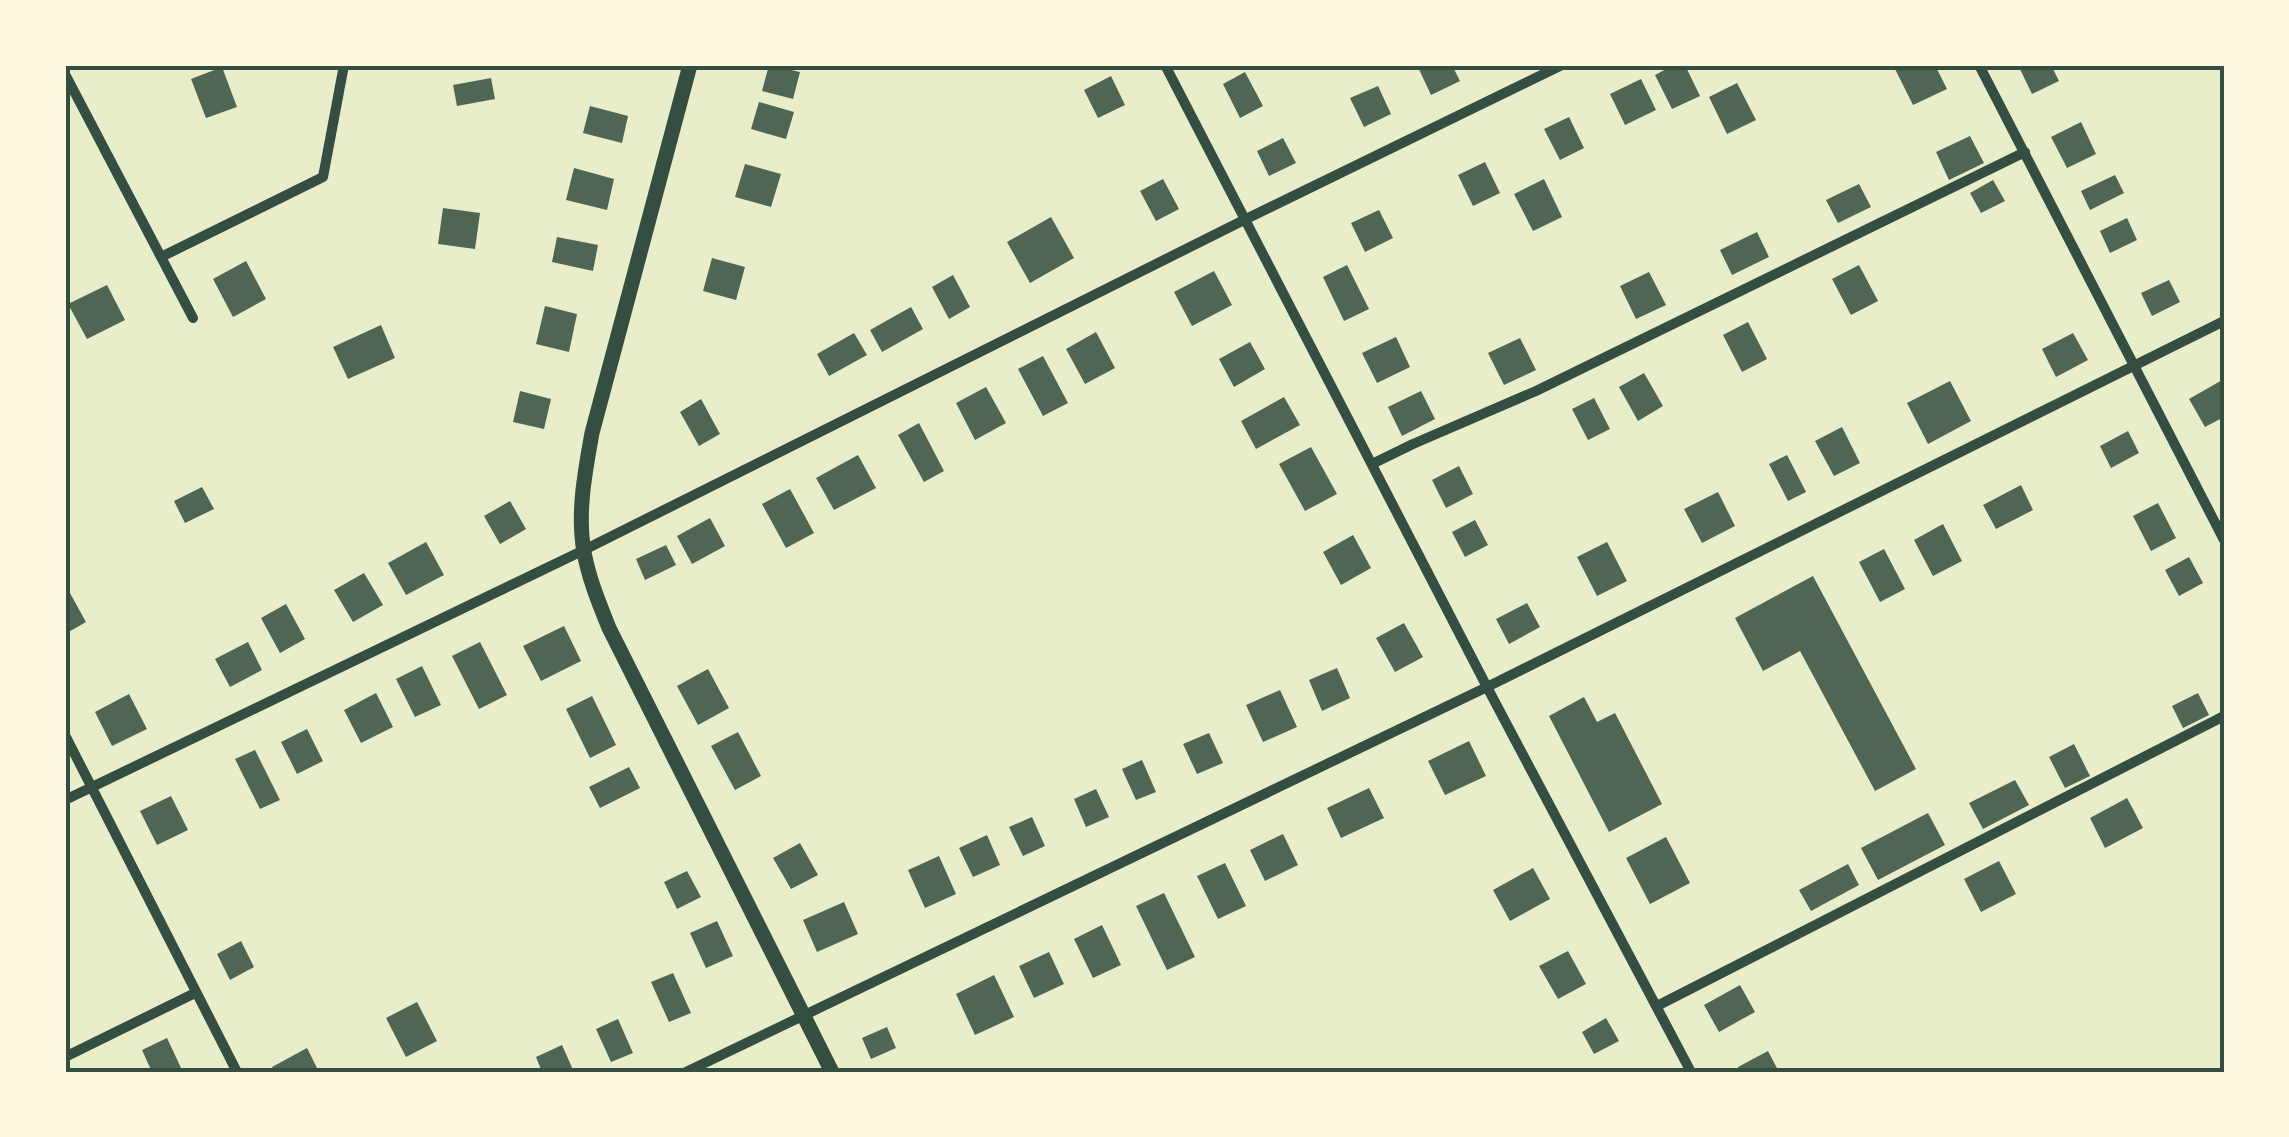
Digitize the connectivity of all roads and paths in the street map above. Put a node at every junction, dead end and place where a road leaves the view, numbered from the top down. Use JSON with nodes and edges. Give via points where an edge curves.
{"nodes":[{"id":1,"x":344,"y":65,"type":"edge"},
{"id":2,"x":690,"y":65,"type":"edge"},
{"id":3,"x":1165,"y":65,"type":"edge"},
{"id":4,"x":1562,"y":65,"type":"edge"},
{"id":5,"x":1979,"y":65,"type":"edge"},
{"id":6,"x":65,"y":74,"type":"edge"},
{"id":7,"x":2025,"y":152,"type":"junction"},
{"id":8,"x":1244,"y":220,"type":"junction"},
{"id":9,"x":161,"y":257,"type":"junction"},
{"id":10,"x":193,"y":318,"type":"dead end"},
{"id":11,"x":2224,"y":321,"type":"edge"},
{"id":12,"x":2134,"y":366,"type":"junction"},
{"id":13,"x":1372,"y":464,"type":"junction"},
{"id":14,"x":2224,"y":540,"type":"edge"},
{"id":15,"x":584,"y":550,"type":"junction"},
{"id":16,"x":1488,"y":687,"type":"junction"},
{"id":17,"x":2224,"y":716,"type":"edge"},
{"id":18,"x":65,"y":735,"type":"edge"},
{"id":19,"x":92,"y":788,"type":"junction"},
{"id":20,"x":65,"y":800,"type":"edge"},
{"id":21,"x":195,"y":994,"type":"junction"},
{"id":22,"x":1657,"y":1006,"type":"junction"},
{"id":23,"x":802,"y":1016,"type":"junction"},
{"id":24,"x":65,"y":1057,"type":"edge"},
{"id":25,"x":237,"y":1072,"type":"edge"},
{"id":26,"x":686,"y":1072,"type":"edge"},
{"id":27,"x":832,"y":1072,"type":"edge"},
{"id":28,"x":1691,"y":1072,"type":"edge"}],
"edges":[{"from":1,"to":9,"type":"street","via":[[323,177]]},
{"from":2,"to":15,"type":"main road","via":[[592,434]]},
{"from":3,"to":8,"type":"street"},
{"from":4,"to":8,"type":"street"},
{"from":5,"to":7,"type":"street"},
{"from":6,"to":9,"type":"street"},
{"from":7,"to":12,"type":"street"},
{"from":7,"to":13,"type":"street"},
{"from":8,"to":13,"type":"street"},
{"from":8,"to":15,"type":"street"},
{"from":9,"to":10,"type":"street"},
{"from":11,"to":12,"type":"street"},
{"from":12,"to":14,"type":"street"},
{"from":12,"to":16,"type":"street"},
{"from":13,"to":16,"type":"street"},
{"from":15,"to":19,"type":"street"},
{"from":15,"to":23,"type":"main road","via":[[609,628]]},
{"from":16,"to":22,"type":"street"},
{"from":16,"to":23,"type":"street"},
{"from":17,"to":22,"type":"street"},
{"from":18,"to":19,"type":"street"},
{"from":19,"to":20,"type":"street"},
{"from":19,"to":21,"type":"street"},
{"from":21,"to":24,"type":"street"},
{"from":21,"to":25,"type":"street"},
{"from":22,"to":28,"type":"street"},
{"from":23,"to":26,"type":"street"},
{"from":23,"to":27,"type":"main road"}]}
